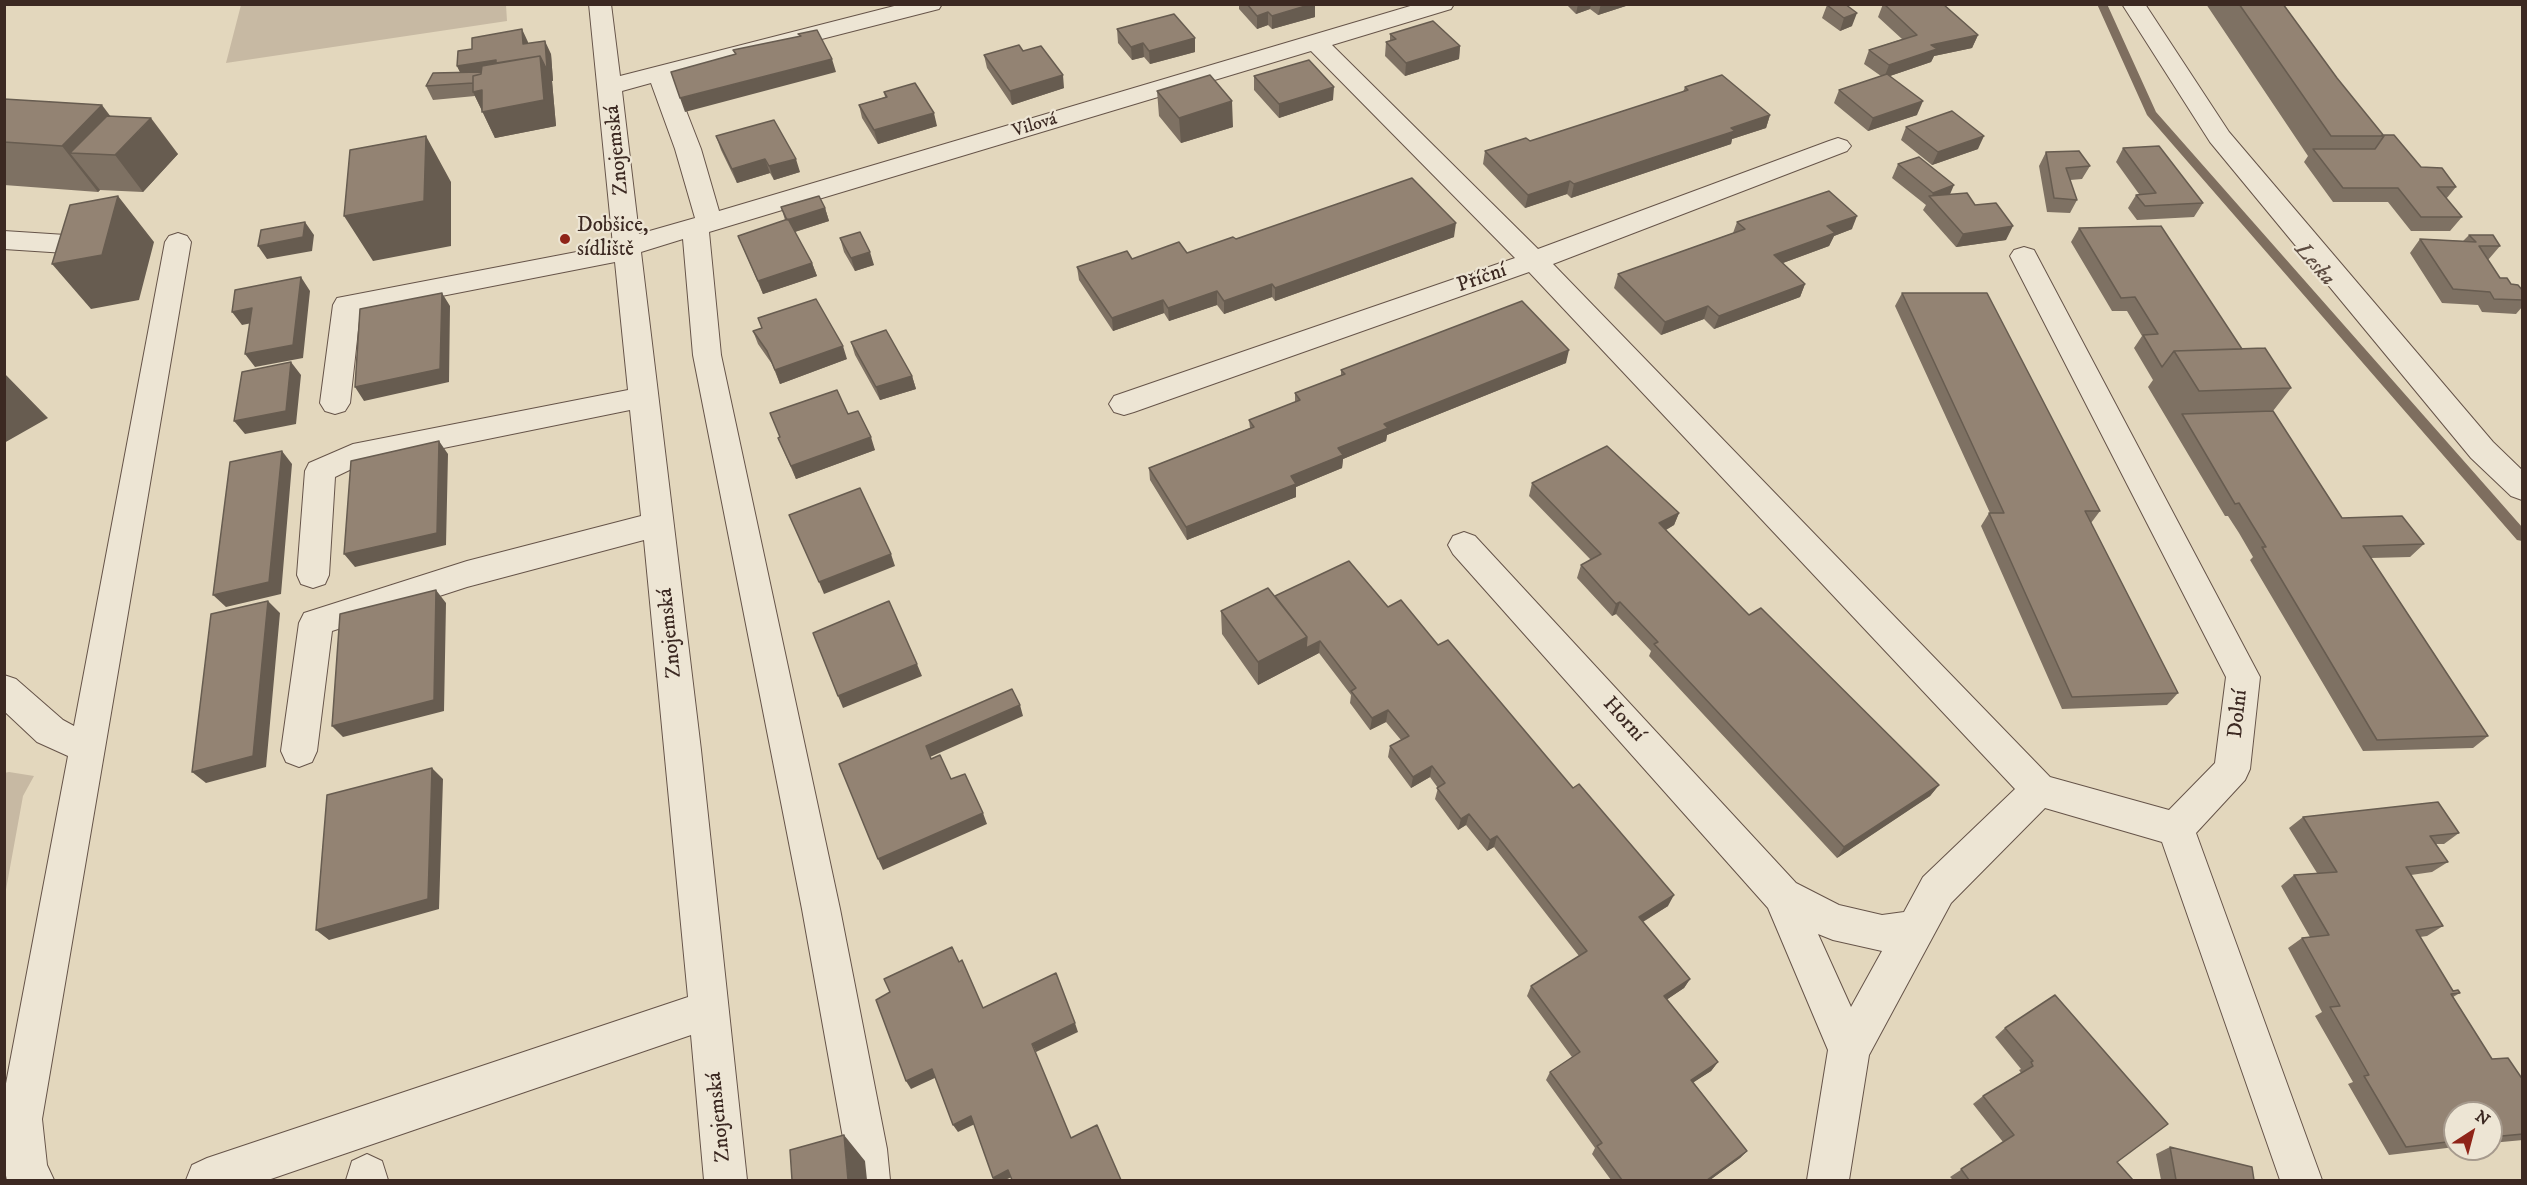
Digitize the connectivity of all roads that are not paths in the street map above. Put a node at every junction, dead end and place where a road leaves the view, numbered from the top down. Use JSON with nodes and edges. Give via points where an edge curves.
{"nodes":[{"id":1,"x":600,"y":4,"type":"edge"},
{"id":2,"x":931,"y":4,"type":"edge"},
{"id":3,"x":1443,"y":4,"type":"edge"},
{"id":4,"x":2133,"y":4,"type":"edge"},
{"id":5,"x":1316,"y":42,"type":"junction"},
{"id":6,"x":660,"y":74,"type":"junction"},
{"id":7,"x":611,"y":86,"type":"junction"},
{"id":8,"x":1838,"y":146,"type":"dead end"},
{"id":9,"x":702,"y":225,"type":"junction"},
{"id":10,"x":4,"y":240,"type":"edge"},
{"id":11,"x":178,"y":242,"type":"dead end"},
{"id":12,"x":81,"y":245,"type":"edge"},
{"id":13,"x":628,"y":249,"type":"junction"},
{"id":14,"x":2024,"y":256,"type":"dead end"},
{"id":15,"x":1534,"y":261,"type":"junction"},
{"id":16,"x":644,"y":397,"type":"junction"},
{"id":17,"x":335,"y":404,"type":"dead end"},
{"id":18,"x":1124,"y":404,"type":"dead end"},
{"id":19,"x":2523,"y":488,"type":"edge"},
{"id":20,"x":658,"y":524,"type":"junction"},
{"id":21,"x":1464,"y":545,"type":"dead end"},
{"id":22,"x":313,"y":575,"type":"dead end"},
{"id":23,"x":4,"y":688,"type":"edge"},
{"id":24,"x":88,"y":744,"type":"junction"},
{"id":25,"x":299,"y":751,"type":"dead end"},
{"id":26,"x":2039,"y":790,"type":"junction"},
{"id":27,"x":2176,"y":829,"type":"junction"},
{"id":28,"x":1782,"y":896,"type":"junction"},
{"id":29,"x":1915,"y":929,"type":"junction"},
{"id":30,"x":709,"y":1009,"type":"junction"},
{"id":31,"x":1849,"y":1050,"type":"junction"},
{"id":32,"x":13,"y":1121,"type":"edge"},
{"id":33,"x":32,"y":1180,"type":"edge"},
{"id":34,"x":207,"y":1180,"type":"edge"},
{"id":35,"x":726,"y":1180,"type":"edge"},
{"id":36,"x":869,"y":1180,"type":"edge"},
{"id":37,"x":1828,"y":1180,"type":"edge"},
{"id":38,"x":2301,"y":1180,"type":"edge"}],
"edges":[{"from":1,"to":7,"type":"street","name":"Znojemská"},
{"from":2,"to":6,"type":"street"},
{"from":3,"to":5,"type":"street","name":"Vilová"},
{"from":4,"to":19,"type":"street","via":[[2220,137],[2482,450]]},
{"from":5,"to":9,"type":"street","name":"Vilová"},
{"from":5,"to":15,"type":"street"},
{"from":6,"to":7,"type":"street"},
{"from":6,"to":9,"type":"street","via":[[688,149]]},
{"from":7,"to":13,"type":"street","name":"Znojemská"},
{"from":8,"to":15,"type":"street","name":"Příční"},
{"from":9,"to":13,"type":"street","name":"Vilová"},
{"from":9,"to":36,"type":"street","via":[[707,356],[820,909]]},
{"from":10,"to":12,"type":"street"},
{"from":11,"to":24,"type":"street"},
{"from":13,"to":16,"type":"street","name":"Znojemská"},
{"from":13,"to":17,"type":"street","name":"Vilová","via":[[347,305]]},
{"from":14,"to":27,"type":"street","name":"Dolní","via":[[2243,677],[2232,769]]},
{"from":15,"to":18,"type":"street","name":"Příční"},
{"from":15,"to":26,"type":"street"},
{"from":16,"to":20,"type":"street","name":"Znojemská"},
{"from":16,"to":22,"type":"street","via":[[353,455],[320,471]]},
{"from":20,"to":25,"type":"street","via":[[467,574],[316,623]]},
{"from":20,"to":30,"type":"street","name":"Znojemská"},
{"from":21,"to":28,"type":"street","name":"Horní"},
{"from":23,"to":24,"type":"street","via":[[50,731],[67,740]]},
{"from":24,"to":32,"type":"street"},
{"from":26,"to":27,"type":"street"},
{"from":26,"to":29,"type":"street","via":[[1937,890]]},
{"from":27,"to":38,"type":"street"},
{"from":28,"to":29,"type":"street","name":"Horní","via":[[1833,922],[1882,933]]},
{"from":28,"to":31,"type":"street","name":"Horní"},
{"from":29,"to":31,"type":"street"},
{"from":30,"to":34,"type":"street"},
{"from":30,"to":35,"type":"street","name":"Znojemská"},
{"from":31,"to":37,"type":"street"},
{"from":32,"to":33,"type":"street","via":[[27,1176]]}]}
